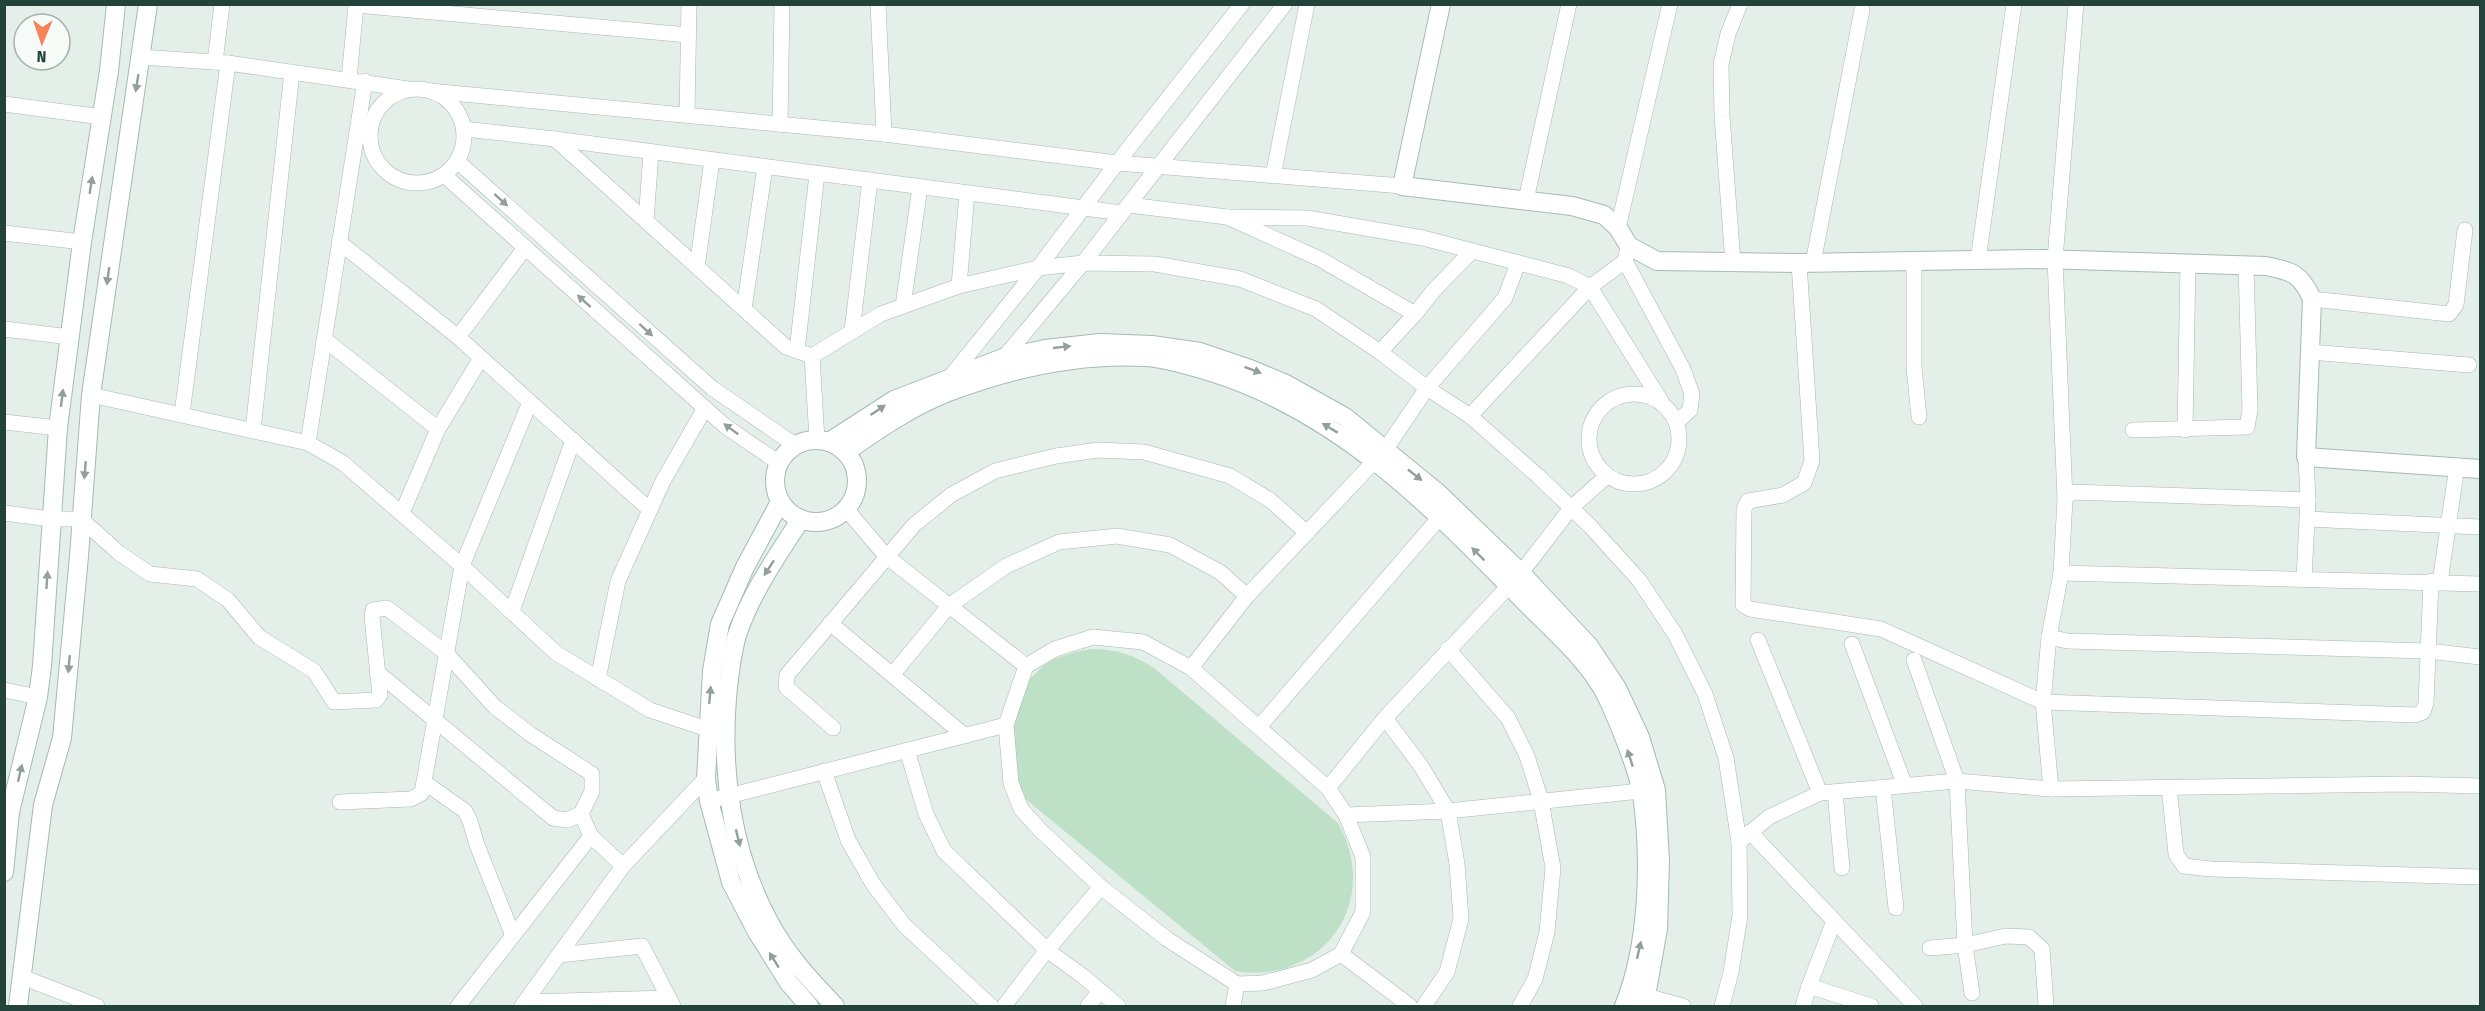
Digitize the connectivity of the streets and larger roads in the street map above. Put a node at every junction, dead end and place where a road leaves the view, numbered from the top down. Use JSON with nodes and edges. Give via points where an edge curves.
{"nodes":[{"id":1,"x":116,"y":4,"type":"edge"},
{"id":2,"x":148,"y":4,"type":"edge"},
{"id":3,"x":222,"y":4,"type":"edge"},
{"id":4,"x":689,"y":4,"type":"edge"},
{"id":5,"x":782,"y":4,"type":"edge"},
{"id":6,"x":878,"y":4,"type":"edge"},
{"id":7,"x":1242,"y":4,"type":"edge"},
{"id":8,"x":1285,"y":4,"type":"edge"},
{"id":9,"x":1307,"y":4,"type":"edge"},
{"id":10,"x":1441,"y":4,"type":"edge"},
{"id":11,"x":1569,"y":4,"type":"edge"},
{"id":12,"x":1670,"y":4,"type":"edge"},
{"id":13,"x":1740,"y":4,"type":"edge"},
{"id":14,"x":2014,"y":4,"type":"edge"},
{"id":15,"x":2076,"y":4,"type":"edge"},
{"id":16,"x":356,"y":5,"type":"edge"},
{"id":17,"x":1862,"y":10,"type":"dead end"},
{"id":18,"x":688,"y":35,"type":"junction"},
{"id":19,"x":141,"y":57,"type":"junction"},
{"id":20,"x":221,"y":63,"type":"junction"},
{"id":21,"x":292,"y":72,"type":"junction"},
{"id":22,"x":357,"y":80,"type":"junction"},
{"id":23,"x":411,"y":89,"type":"junction"},
{"id":24,"x":430,"y":91,"type":"junction"},
{"id":25,"x":4,"y":104,"type":"edge"},
{"id":26,"x":687,"y":115,"type":"junction"},
{"id":27,"x":102,"y":117,"type":"junction"},
{"id":28,"x":780,"y":124,"type":"junction"},
{"id":29,"x":464,"y":129,"type":"junction"},
{"id":30,"x":884,"y":134,"type":"junction"},
{"id":31,"x":555,"y":139,"type":"junction"},
{"id":32,"x":651,"y":152,"type":"junction"},
{"id":33,"x":712,"y":160,"type":"junction"},
{"id":34,"x":457,"y":161,"type":"junction"},
{"id":35,"x":1117,"y":163,"type":"junction"},
{"id":36,"x":1159,"y":165,"type":"junction"},
{"id":37,"x":765,"y":167,"type":"junction"},
{"id":38,"x":817,"y":174,"type":"junction"},
{"id":39,"x":444,"y":175,"type":"junction"},
{"id":40,"x":1273,"y":176,"type":"junction"},
{"id":41,"x":870,"y":180,"type":"junction"},
{"id":42,"x":1402,"y":186,"type":"junction"},
{"id":43,"x":920,"y":187,"type":"junction"},
{"id":44,"x":967,"y":193,"type":"junction"},
{"id":45,"x":1526,"y":200,"type":"junction"},
{"id":46,"x":1082,"y":208,"type":"junction"},
{"id":47,"x":1125,"y":209,"type":"junction"},
{"id":48,"x":1227,"y":217,"type":"junction"},
{"id":49,"x":646,"y":221,"type":"junction"},
{"id":50,"x":1618,"y":228,"type":"junction"},
{"id":51,"x":2465,"y":230,"type":"dead end"},
{"id":52,"x":4,"y":233,"type":"edge"},
{"id":53,"x":82,"y":242,"type":"junction"},
{"id":54,"x":339,"y":242,"type":"junction"},
{"id":55,"x":525,"y":248,"type":"junction"},
{"id":56,"x":1472,"y":251,"type":"junction"},
{"id":57,"x":1627,"y":254,"type":"junction"},
{"id":58,"x":2055,"y":259,"type":"junction"},
{"id":59,"x":1978,"y":260,"type":"junction"},
{"id":60,"x":1914,"y":261,"type":"junction"},
{"id":61,"x":1083,"y":263,"type":"junction"},
{"id":62,"x":1518,"y":263,"type":"junction"},
{"id":63,"x":1733,"y":263,"type":"junction"},
{"id":64,"x":1806,"y":263,"type":"junction"},
{"id":65,"x":2188,"y":263,"type":"junction"},
{"id":66,"x":2246,"y":265,"type":"junction"},
{"id":67,"x":697,"y":267,"type":"junction"},
{"id":68,"x":1038,"y":268,"type":"junction"},
{"id":69,"x":959,"y":286,"type":"junction"},
{"id":70,"x":1590,"y":287,"type":"junction"},
{"id":71,"x":2312,"y":299,"type":"junction"},
{"id":72,"x":903,"y":306,"type":"junction"},
{"id":73,"x":744,"y":309,"type":"junction"},
{"id":74,"x":1415,"y":314,"type":"junction"},
{"id":75,"x":4,"y":329,"type":"edge"},
{"id":76,"x":852,"y":331,"type":"junction"},
{"id":77,"x":70,"y":337,"type":"junction"},
{"id":78,"x":458,"y":337,"type":"junction"},
{"id":79,"x":324,"y":339,"type":"junction"},
{"id":80,"x":797,"y":351,"type":"junction"},
{"id":81,"x":1380,"y":352,"type":"junction"},
{"id":82,"x":2310,"y":352,"type":"junction"},
{"id":83,"x":812,"y":356,"type":"junction"},
{"id":84,"x":481,"y":358,"type":"junction"},
{"id":85,"x":1003,"y":358,"type":"junction"},
{"id":86,"x":2469,"y":365,"type":"dead end"},
{"id":87,"x":948,"y":379,"type":"junction"},
{"id":88,"x":984,"y":381,"type":"junction"},
{"id":89,"x":1427,"y":388,"type":"junction"},
{"id":90,"x":91,"y":395,"type":"junction"},
{"id":91,"x":932,"y":400,"type":"junction"},
{"id":92,"x":1661,"y":401,"type":"junction"},
{"id":93,"x":530,"y":402,"type":"junction"},
{"id":94,"x":705,"y":408,"type":"junction"},
{"id":95,"x":182,"y":414,"type":"junction"},
{"id":96,"x":1470,"y":416,"type":"junction"},
{"id":97,"x":1919,"y":417,"type":"dead end"},
{"id":98,"x":4,"y":422,"type":"edge"},
{"id":99,"x":1677,"y":422,"type":"junction"},
{"id":100,"x":58,"y":428,"type":"junction"},
{"id":101,"x":438,"y":429,"type":"junction"},
{"id":102,"x":253,"y":430,"type":"junction"},
{"id":103,"x":2133,"y":430,"type":"dead end"},
{"id":104,"x":2185,"y":430,"type":"junction"},
{"id":105,"x":573,"y":440,"type":"junction"},
{"id":106,"x":823,"y":441,"type":"junction"},
{"id":107,"x":308,"y":442,"type":"junction"},
{"id":108,"x":795,"y":445,"type":"junction"},
{"id":109,"x":846,"y":452,"type":"junction"},
{"id":110,"x":1380,"y":455,"type":"junction"},
{"id":111,"x":2306,"y":457,"type":"junction"},
{"id":112,"x":779,"y":463,"type":"junction"},
{"id":113,"x":2457,"y":466,"type":"junction"},
{"id":114,"x":2481,"y":469,"type":"edge"},
{"id":115,"x":1607,"y":476,"type":"junction"},
{"id":116,"x":2065,"y":499,"type":"junction"},
{"id":117,"x":2308,"y":500,"type":"junction"},
{"id":118,"x":780,"y":502,"type":"junction"},
{"id":119,"x":1571,"y":508,"type":"junction"},
{"id":120,"x":846,"y":509,"type":"junction"},
{"id":121,"x":650,"y":510,"type":"junction"},
{"id":122,"x":1445,"y":511,"type":"junction"},
{"id":123,"x":4,"y":513,"type":"edge"},
{"id":124,"x":402,"y":513,"type":"junction"},
{"id":125,"x":51,"y":519,"type":"junction"},
{"id":126,"x":81,"y":519,"type":"junction"},
{"id":127,"x":801,"y":519,"type":"junction"},
{"id":128,"x":2307,"y":519,"type":"junction"},
{"id":129,"x":2448,"y":525,"type":"junction"},
{"id":130,"x":2481,"y":527,"type":"edge"},
{"id":131,"x":1307,"y":533,"type":"junction"},
{"id":132,"x":886,"y":556,"type":"junction"},
{"id":133,"x":462,"y":566,"type":"junction"},
{"id":134,"x":2061,"y":573,"type":"junction"},
{"id":135,"x":1515,"y":579,"type":"junction"},
{"id":136,"x":2304,"y":579,"type":"junction"},
{"id":137,"x":2436,"y":582,"type":"junction"},
{"id":138,"x":2481,"y":584,"type":"edge"},
{"id":139,"x":1247,"y":596,"type":"junction"},
{"id":140,"x":949,"y":606,"type":"junction"},
{"id":141,"x":512,"y":612,"type":"junction"},
{"id":142,"x":830,"y":623,"type":"junction"},
{"id":143,"x":2049,"y":637,"type":"junction"},
{"id":144,"x":1758,"y":640,"type":"dead end"},
{"id":145,"x":1852,"y":644,"type":"dead end"},
{"id":146,"x":1448,"y":649,"type":"junction"},
{"id":147,"x":2428,"y":651,"type":"junction"},
{"id":148,"x":446,"y":653,"type":"junction"},
{"id":149,"x":2481,"y":657,"type":"edge"},
{"id":150,"x":1914,"y":660,"type":"dead end"},
{"id":151,"x":1026,"y":666,"type":"junction"},
{"id":152,"x":1191,"y":668,"type":"junction"},
{"id":153,"x":377,"y":672,"type":"junction"},
{"id":154,"x":893,"y":674,"type":"junction"},
{"id":155,"x":598,"y":679,"type":"junction"},
{"id":156,"x":4,"y":690,"type":"edge"},
{"id":157,"x":38,"y":697,"type":"junction"},
{"id":158,"x":2043,"y":702,"type":"junction"},
{"id":159,"x":434,"y":718,"type":"junction"},
{"id":160,"x":1385,"y":718,"type":"junction"},
{"id":161,"x":1006,"y":725,"type":"junction"},
{"id":162,"x":1259,"y":727,"type":"junction"},
{"id":163,"x":833,"y":728,"type":"dead end"},
{"id":164,"x":716,"y":730,"type":"junction"},
{"id":165,"x":965,"y":736,"type":"junction"},
{"id":166,"x":907,"y":750,"type":"junction"},
{"id":167,"x":824,"y":771,"type":"junction"},
{"id":168,"x":706,"y":778,"type":"junction"},
{"id":169,"x":1957,"y":781,"type":"junction"},
{"id":170,"x":424,"y":782,"type":"junction"},
{"id":171,"x":1905,"y":786,"type":"junction"},
{"id":172,"x":2481,"y":786,"type":"edge"},
{"id":173,"x":2169,"y":787,"type":"junction"},
{"id":174,"x":1328,"y":788,"type":"junction"},
{"id":175,"x":1883,"y":788,"type":"junction"},
{"id":176,"x":2050,"y":789,"type":"junction"},
{"id":177,"x":1649,"y":790,"type":"junction"},
{"id":178,"x":1828,"y":793,"type":"junction"},
{"id":179,"x":728,"y":795,"type":"junction"},
{"id":180,"x":709,"y":801,"type":"junction"},
{"id":181,"x":1541,"y":801,"type":"junction"},
{"id":182,"x":340,"y":802,"type":"dead end"},
{"id":183,"x":1448,"y":812,"type":"junction"},
{"id":184,"x":581,"y":814,"type":"junction"},
{"id":185,"x":1346,"y":815,"type":"junction"},
{"id":186,"x":591,"y":836,"type":"junction"},
{"id":187,"x":1744,"y":837,"type":"junction"},
{"id":188,"x":623,"y":866,"type":"junction"},
{"id":189,"x":1842,"y":868,"type":"dead end"},
{"id":190,"x":4,"y":872,"type":"edge"},
{"id":191,"x":2481,"y":877,"type":"edge"},
{"id":192,"x":1101,"y":887,"type":"junction"},
{"id":193,"x":1896,"y":908,"type":"dead end"},
{"id":194,"x":1834,"y":921,"type":"junction"},
{"id":195,"x":513,"y":936,"type":"junction"},
{"id":196,"x":1965,"y":945,"type":"junction"},
{"id":197,"x":1930,"y":948,"type":"dead end"},
{"id":198,"x":1047,"y":950,"type":"junction"},
{"id":199,"x":1341,"y":954,"type":"junction"},
{"id":200,"x":559,"y":955,"type":"junction"},
{"id":201,"x":22,"y":977,"type":"junction"},
{"id":202,"x":1236,"y":984,"type":"junction"},
{"id":203,"x":1809,"y":986,"type":"junction"},
{"id":204,"x":1100,"y":991,"type":"junction"},
{"id":205,"x":1972,"y":993,"type":"dead end"},
{"id":206,"x":1644,"y":1001,"type":"edge"},
{"id":207,"x":671,"y":1002,"type":"edge"},
{"id":208,"x":1399,"y":1003,"type":"edge"},
{"id":209,"x":524,"y":1004,"type":"edge"},
{"id":210,"x":18,"y":1006,"type":"edge"},
{"id":211,"x":97,"y":1006,"type":"edge"},
{"id":212,"x":458,"y":1006,"type":"edge"},
{"id":213,"x":809,"y":1006,"type":"edge"},
{"id":214,"x":835,"y":1006,"type":"edge"},
{"id":215,"x":992,"y":1006,"type":"edge"},
{"id":216,"x":1004,"y":1006,"type":"edge"},
{"id":217,"x":1088,"y":1006,"type":"edge"},
{"id":218,"x":1118,"y":1006,"type":"edge"},
{"id":219,"x":1233,"y":1006,"type":"edge"},
{"id":220,"x":1424,"y":1006,"type":"edge"},
{"id":221,"x":1520,"y":1006,"type":"edge"},
{"id":222,"x":1624,"y":1006,"type":"edge"},
{"id":223,"x":1683,"y":1006,"type":"edge"},
{"id":224,"x":1722,"y":1006,"type":"edge"},
{"id":225,"x":1803,"y":1006,"type":"edge"},
{"id":226,"x":1871,"y":1006,"type":"edge"},
{"id":227,"x":1915,"y":1006,"type":"edge"},
{"id":228,"x":2046,"y":1006,"type":"edge"}],
"edges":[{"from":1,"to":27,"type":"street"},
{"from":2,"to":19,"type":"street"},
{"from":3,"to":20,"type":"street"},
{"from":4,"to":18,"type":"street"},
{"from":5,"to":28,"type":"street"},
{"from":6,"to":30,"type":"street"},
{"from":7,"to":35,"type":"street"},
{"from":8,"to":36,"type":"street"},
{"from":9,"to":40,"type":"street"},
{"from":10,"to":42,"type":"street"},
{"from":11,"to":45,"type":"street"},
{"from":12,"to":50,"type":"street"},
{"from":13,"to":63,"type":"street","via":[[1721,64]]},
{"from":14,"to":59,"type":"street"},
{"from":15,"to":58,"type":"street"},
{"from":16,"to":18,"type":"street"},
{"from":16,"to":22,"type":"street"},
{"from":17,"to":64,"type":"street"},
{"from":18,"to":26,"type":"street"},
{"from":19,"to":20,"type":"street"},
{"from":19,"to":90,"type":"street","one_way":true},
{"from":20,"to":21,"type":"street"},
{"from":20,"to":95,"type":"street"},
{"from":21,"to":22,"type":"street"},
{"from":21,"to":102,"type":"street"},
{"from":22,"to":23,"type":"street"},
{"from":22,"to":54,"type":"street"},
{"from":23,"to":24,"type":"street"},
{"from":23,"to":39,"type":"street","via":[[393,95],[379,108],[371,125],[370,144],[377,161],[390,175],[408,182],[426,182]]},
{"from":24,"to":26,"type":"street"},
{"from":24,"to":29,"type":"street","via":[[446,99],[458,112]]},
{"from":25,"to":27,"type":"street"},
{"from":26,"to":28,"type":"street"},
{"from":53,"to":27,"type":"street","one_way":true},
{"from":28,"to":30,"type":"street"},
{"from":29,"to":31,"type":"street"},
{"from":29,"to":34,"type":"street","via":[[464,146]]},
{"from":30,"to":35,"type":"street"},
{"from":31,"to":32,"type":"street"},
{"from":31,"to":49,"type":"street"},
{"from":32,"to":33,"type":"street"},
{"from":32,"to":49,"type":"street"},
{"from":33,"to":37,"type":"street"},
{"from":33,"to":67,"type":"street"},
{"from":34,"to":39,"type":"street"},
{"from":34,"to":108,"type":"street","one_way":true,"via":[[712,388]]},
{"from":35,"to":36,"type":"street"},
{"from":35,"to":46,"type":"street"},
{"from":36,"to":40,"type":"street"},
{"from":36,"to":47,"type":"street"},
{"from":37,"to":38,"type":"street"},
{"from":37,"to":73,"type":"street"},
{"from":38,"to":41,"type":"street"},
{"from":38,"to":80,"type":"street"},
{"from":39,"to":55,"type":"street"},
{"from":40,"to":42,"type":"street"},
{"from":41,"to":43,"type":"street"},
{"from":41,"to":76,"type":"street"},
{"from":42,"to":45,"type":"street"},
{"from":43,"to":44,"type":"street"},
{"from":43,"to":72,"type":"street"},
{"from":44,"to":46,"type":"street"},
{"from":44,"to":69,"type":"street"},
{"from":45,"to":50,"type":"street","via":[[1604,215]]},
{"from":46,"to":47,"type":"street"},
{"from":46,"to":68,"type":"street"},
{"from":47,"to":48,"type":"street"},
{"from":47,"to":61,"type":"street"},
{"from":48,"to":56,"type":"street","via":[[1307,218],[1423,238]]},
{"from":48,"to":74,"type":"street","via":[[1320,260]]},
{"from":49,"to":67,"type":"street"},
{"from":50,"to":57,"type":"street"},
{"from":51,"to":71,"type":"street","via":[[2456,304],[2449,315]]},
{"from":52,"to":53,"type":"street"},
{"from":53,"to":77,"type":"street"},
{"from":54,"to":78,"type":"street"},
{"from":54,"to":79,"type":"street"},
{"from":55,"to":78,"type":"street"},
{"from":94,"to":55,"type":"street","one_way":true},
{"from":56,"to":62,"type":"street"},
{"from":56,"to":74,"type":"street"},
{"from":57,"to":63,"type":"street","via":[[1657,261]]},
{"from":57,"to":70,"type":"street"},
{"from":57,"to":99,"type":"street","via":[[1692,394],[1690,410]]},
{"from":58,"to":59,"type":"street"},
{"from":58,"to":65,"type":"street"},
{"from":58,"to":116,"type":"street"},
{"from":59,"to":60,"type":"street"},
{"from":60,"to":64,"type":"street"},
{"from":60,"to":97,"type":"street","via":[[1914,367]]},
{"from":61,"to":68,"type":"street"},
{"from":61,"to":81,"type":"street","via":[[1155,264],[1240,279],[1316,309]]},
{"from":61,"to":85,"type":"street"},
{"from":62,"to":70,"type":"street","via":[[1569,276]]},
{"from":62,"to":89,"type":"street","via":[[1505,298]]},
{"from":63,"to":64,"type":"street"},
{"from":64,"to":158,"type":"street","via":[[1812,461],[1804,483],[1783,495],[1748,501],[1744,509],[1743,605],[1881,629]]},
{"from":65,"to":66,"type":"street"},
{"from":65,"to":104,"type":"street"},
{"from":66,"to":71,"type":"street","via":[[2289,270],[2305,283]]},
{"from":66,"to":104,"type":"street","via":[[2249,422],[2247,427]]},
{"from":67,"to":73,"type":"street"},
{"from":68,"to":69,"type":"street"},
{"from":68,"to":87,"type":"street"},
{"from":69,"to":72,"type":"street"},
{"from":70,"to":92,"type":"street"},
{"from":70,"to":96,"type":"street"},
{"from":71,"to":82,"type":"street"},
{"from":72,"to":76,"type":"street"},
{"from":73,"to":80,"type":"street","via":[[786,347]]},
{"from":74,"to":81,"type":"street"},
{"from":75,"to":77,"type":"street"},
{"from":76,"to":83,"type":"street"},
{"from":100,"to":77,"type":"street","one_way":true},
{"from":78,"to":84,"type":"street"},
{"from":79,"to":101,"type":"street"},
{"from":79,"to":107,"type":"street"},
{"from":80,"to":83,"type":"street"},
{"from":81,"to":89,"type":"street"},
{"from":82,"to":86,"type":"street"},
{"from":82,"to":111,"type":"street"},
{"from":83,"to":106,"type":"street"},
{"from":84,"to":93,"type":"street"},
{"from":84,"to":101,"type":"street"},
{"from":85,"to":87,"type":"street"},
{"from":85,"to":88,"type":"street"},
{"from":85,"to":110,"type":"street","one_way":true,"via":[[1100,343],[1200,352],[1286,384],[1345,417]]},
{"from":87,"to":91,"type":"street"},
{"from":106,"to":87,"type":"street","one_way":true,"via":[[894,400]]},
{"from":88,"to":91,"type":"street"},
{"from":110,"to":88,"type":"street","one_way":true,"via":[[1241,381],[1148,357],[1048,363]]},
{"from":89,"to":96,"type":"street"},
{"from":89,"to":110,"type":"street"},
{"from":90,"to":95,"type":"street"},
{"from":90,"to":126,"type":"street","one_way":true},
{"from":91,"to":109,"type":"street","via":[[882,426]]},
{"from":92,"to":99,"type":"street"},
{"from":92,"to":115,"type":"street","via":[[1638,393],[1615,397],[1596,412],[1588,435],[1592,458]]},
{"from":93,"to":105,"type":"street"},
{"from":93,"to":133,"type":"street"},
{"from":112,"to":94,"type":"street","one_way":true},
{"from":94,"to":121,"type":"street"},
{"from":95,"to":102,"type":"street"},
{"from":96,"to":119,"type":"street"},
{"from":98,"to":100,"type":"street"},
{"from":99,"to":115,"type":"street","via":[[1680,441],[1675,460],[1663,475],[1645,484],[1625,484]]},
{"from":100,"to":125,"type":"street"},
{"from":101,"to":124,"type":"street"},
{"from":102,"to":107,"type":"street"},
{"from":103,"to":104,"type":"street"},
{"from":105,"to":121,"type":"street"},
{"from":105,"to":141,"type":"street"},
{"from":106,"to":108,"type":"street"},
{"from":106,"to":109,"type":"street"},
{"from":107,"to":124,"type":"street","via":[[343,464]]},
{"from":108,"to":112,"type":"street"},
{"from":109,"to":120,"type":"street","via":[[855,468],[857,487]]},
{"from":110,"to":122,"type":"street","via":[[1438,493]]},
{"from":110,"to":131,"type":"street"},
{"from":111,"to":113,"type":"street"},
{"from":111,"to":117,"type":"street"},
{"from":112,"to":118,"type":"street","via":[[775,489]]},
{"from":113,"to":114,"type":"street"},
{"from":113,"to":129,"type":"street"},
{"from":115,"to":119,"type":"street"},
{"from":116,"to":117,"type":"street","via":[[2071,492]]},
{"from":116,"to":134,"type":"street"},
{"from":117,"to":128,"type":"street"},
{"from":118,"to":127,"type":"street"},
{"from":164,"to":118,"type":"street","one_way":true,"via":[[712,670],[720,624]]},
{"from":119,"to":135,"type":"street"},
{"from":119,"to":187,"type":"street","via":[[1639,580],[1675,634],[1705,694],[1726,758]]},
{"from":120,"to":127,"type":"street","via":[[833,519]]},
{"from":120,"to":132,"type":"street"},
{"from":121,"to":155,"type":"street","via":[[618,581]]},
{"from":122,"to":135,"type":"street"},
{"from":122,"to":162,"type":"street"},
{"from":123,"to":125,"type":"street"},
{"from":124,"to":133,"type":"street"},
{"from":125,"to":126,"type":"street"},
{"from":157,"to":125,"type":"street","one_way":true},
{"from":126,"to":153,"type":"street","via":[[150,574],[197,579],[228,600],[259,637],[314,671],[334,702],[376,700],[380,695]]},
{"from":126,"to":201,"type":"street","one_way":true,"via":[[62,738],[43,805]]},
{"from":127,"to":164,"type":"street","one_way":true,"via":[[763,577],[737,635]]},
{"from":128,"to":129,"type":"street"},
{"from":128,"to":136,"type":"street"},
{"from":129,"to":130,"type":"street"},
{"from":129,"to":137,"type":"street"},
{"from":131,"to":132,"type":"street","via":[[1270,500],[1230,476],[1144,452],[1098,450],[995,471],[951,495],[914,525]]},
{"from":131,"to":139,"type":"street"},
{"from":132,"to":140,"type":"street"},
{"from":132,"to":142,"type":"street"},
{"from":133,"to":141,"type":"street"},
{"from":133,"to":148,"type":"street"},
{"from":134,"to":136,"type":"street"},
{"from":134,"to":143,"type":"street"},
{"from":135,"to":146,"type":"street"},
{"from":135,"to":177,"type":"street","via":[[1589,646],[1617,688],[1640,737]]},
{"from":136,"to":137,"type":"street"},
{"from":137,"to":138,"type":"street"},
{"from":137,"to":147,"type":"street"},
{"from":139,"to":140,"type":"street","via":[[1220,572],[1170,545],[1117,536],[1059,542],[1006,566]]},
{"from":139,"to":152,"type":"street"},
{"from":140,"to":151,"type":"street"},
{"from":140,"to":154,"type":"street"},
{"from":141,"to":155,"type":"street","via":[[556,653]]},
{"from":142,"to":154,"type":"street"},
{"from":142,"to":163,"type":"street","via":[[787,675],[786,687]]},
{"from":143,"to":147,"type":"street","via":[[2067,641]]},
{"from":143,"to":158,"type":"street"},
{"from":144,"to":178,"type":"street"},
{"from":145,"to":171,"type":"street"},
{"from":146,"to":160,"type":"street"},
{"from":146,"to":181,"type":"street","via":[[1508,718],[1527,756]]},
{"from":147,"to":149,"type":"street"},
{"from":147,"to":158,"type":"street","via":[[2426,703],[2423,712],[2415,715]]},
{"from":148,"to":153,"type":"street","via":[[387,608],[380,607],[372,617]]},
{"from":148,"to":159,"type":"street"},
{"from":148,"to":184,"type":"street","via":[[495,707],[592,774],[592,791]]},
{"from":150,"to":169,"type":"street"},
{"from":151,"to":152,"type":"street","via":[[1056,649],[1093,637],[1143,642]]},
{"from":151,"to":161,"type":"street"},
{"from":152,"to":162,"type":"street"},
{"from":153,"to":159,"type":"street"},
{"from":154,"to":165,"type":"street"},
{"from":155,"to":164,"type":"street","via":[[650,711]]},
{"from":156,"to":157,"type":"street"},
{"from":190,"to":157,"type":"street","one_way":true,"via":[[10,812]]},
{"from":158,"to":176,"type":"street"},
{"from":159,"to":170,"type":"street"},
{"from":159,"to":184,"type":"street","via":[[553,818],[567,820]]},
{"from":160,"to":174,"type":"street"},
{"from":160,"to":183,"type":"street","via":[[1421,766]]},
{"from":161,"to":165,"type":"street"},
{"from":161,"to":192,"type":"street","via":[[1011,783],[1021,808]]},
{"from":162,"to":174,"type":"street"},
{"from":164,"to":168,"type":"street"},
{"from":164,"to":179,"type":"street"},
{"from":165,"to":166,"type":"street"},
{"from":166,"to":167,"type":"street"},
{"from":166,"to":198,"type":"street","via":[[926,814],[944,851]]},
{"from":167,"to":179,"type":"street"},
{"from":167,"to":215,"type":"street","via":[[848,840],[873,884],[904,925]]},
{"from":168,"to":180,"type":"street"},
{"from":168,"to":188,"type":"street"},
{"from":169,"to":171,"type":"street"},
{"from":169,"to":176,"type":"street"},
{"from":169,"to":196,"type":"street"},
{"from":170,"to":182,"type":"street","via":[[422,793],[411,799]]},
{"from":170,"to":195,"type":"street","via":[[465,811]]},
{"from":171,"to":175,"type":"street"},
{"from":172,"to":173,"type":"street"},
{"from":173,"to":176,"type":"street"},
{"from":173,"to":191,"type":"street","via":[[2176,854],[2184,866]]},
{"from":174,"to":185,"type":"street"},
{"from":175,"to":178,"type":"street"},
{"from":175,"to":193,"type":"street"},
{"from":177,"to":181,"type":"street"},
{"from":177,"to":206,"type":"street","via":[[1660,861],[1658,929]]},
{"from":222,"to":177,"type":"street","one_way":true,"via":[[1644,926]]},
{"from":178,"to":187,"type":"street","via":[[1769,817]]},
{"from":178,"to":189,"type":"street"},
{"from":179,"to":180,"type":"street"},
{"from":179,"to":214,"type":"street","one_way":true,"via":[[749,881],[768,922],[798,966]]},
{"from":213,"to":180,"type":"street","one_way":true,"via":[[789,983],[731,882]]},
{"from":181,"to":183,"type":"street"},
{"from":181,"to":221,"type":"street","via":[[1553,868],[1547,932],[1535,979]]},
{"from":183,"to":185,"type":"street"},
{"from":183,"to":220,"type":"street","via":[[1461,919],[1447,972]]},
{"from":184,"to":186,"type":"street"},
{"from":185,"to":199,"type":"street","via":[[1363,857],[1364,912]]},
{"from":186,"to":188,"type":"street"},
{"from":186,"to":195,"type":"street"},
{"from":187,"to":194,"type":"street"},
{"from":187,"to":224,"type":"street","via":[[1740,916]]},
{"from":188,"to":200,"type":"street"},
{"from":192,"to":198,"type":"street"},
{"from":192,"to":202,"type":"street","via":[[1167,939]]},
{"from":194,"to":203,"type":"street"},
{"from":194,"to":227,"type":"street"},
{"from":195,"to":212,"type":"street"},
{"from":196,"to":197,"type":"street"},
{"from":196,"to":205,"type":"street"},
{"from":196,"to":228,"type":"street","via":[[2006,936],[2029,937],[2042,949]]},
{"from":198,"to":204,"type":"street"},
{"from":198,"to":216,"type":"street"},
{"from":199,"to":202,"type":"street","via":[[1312,970],[1263,983]]},
{"from":199,"to":208,"type":"street"},
{"from":200,"to":207,"type":"street","via":[[642,946]]},
{"from":200,"to":209,"type":"street"},
{"from":201,"to":210,"type":"street"},
{"from":201,"to":211,"type":"street"},
{"from":202,"to":219,"type":"street"},
{"from":203,"to":225,"type":"street"},
{"from":203,"to":226,"type":"street"},
{"from":204,"to":217,"type":"street"},
{"from":204,"to":218,"type":"street"},
{"from":206,"to":223,"type":"street"},
{"from":207,"to":209,"type":"street"}]}
